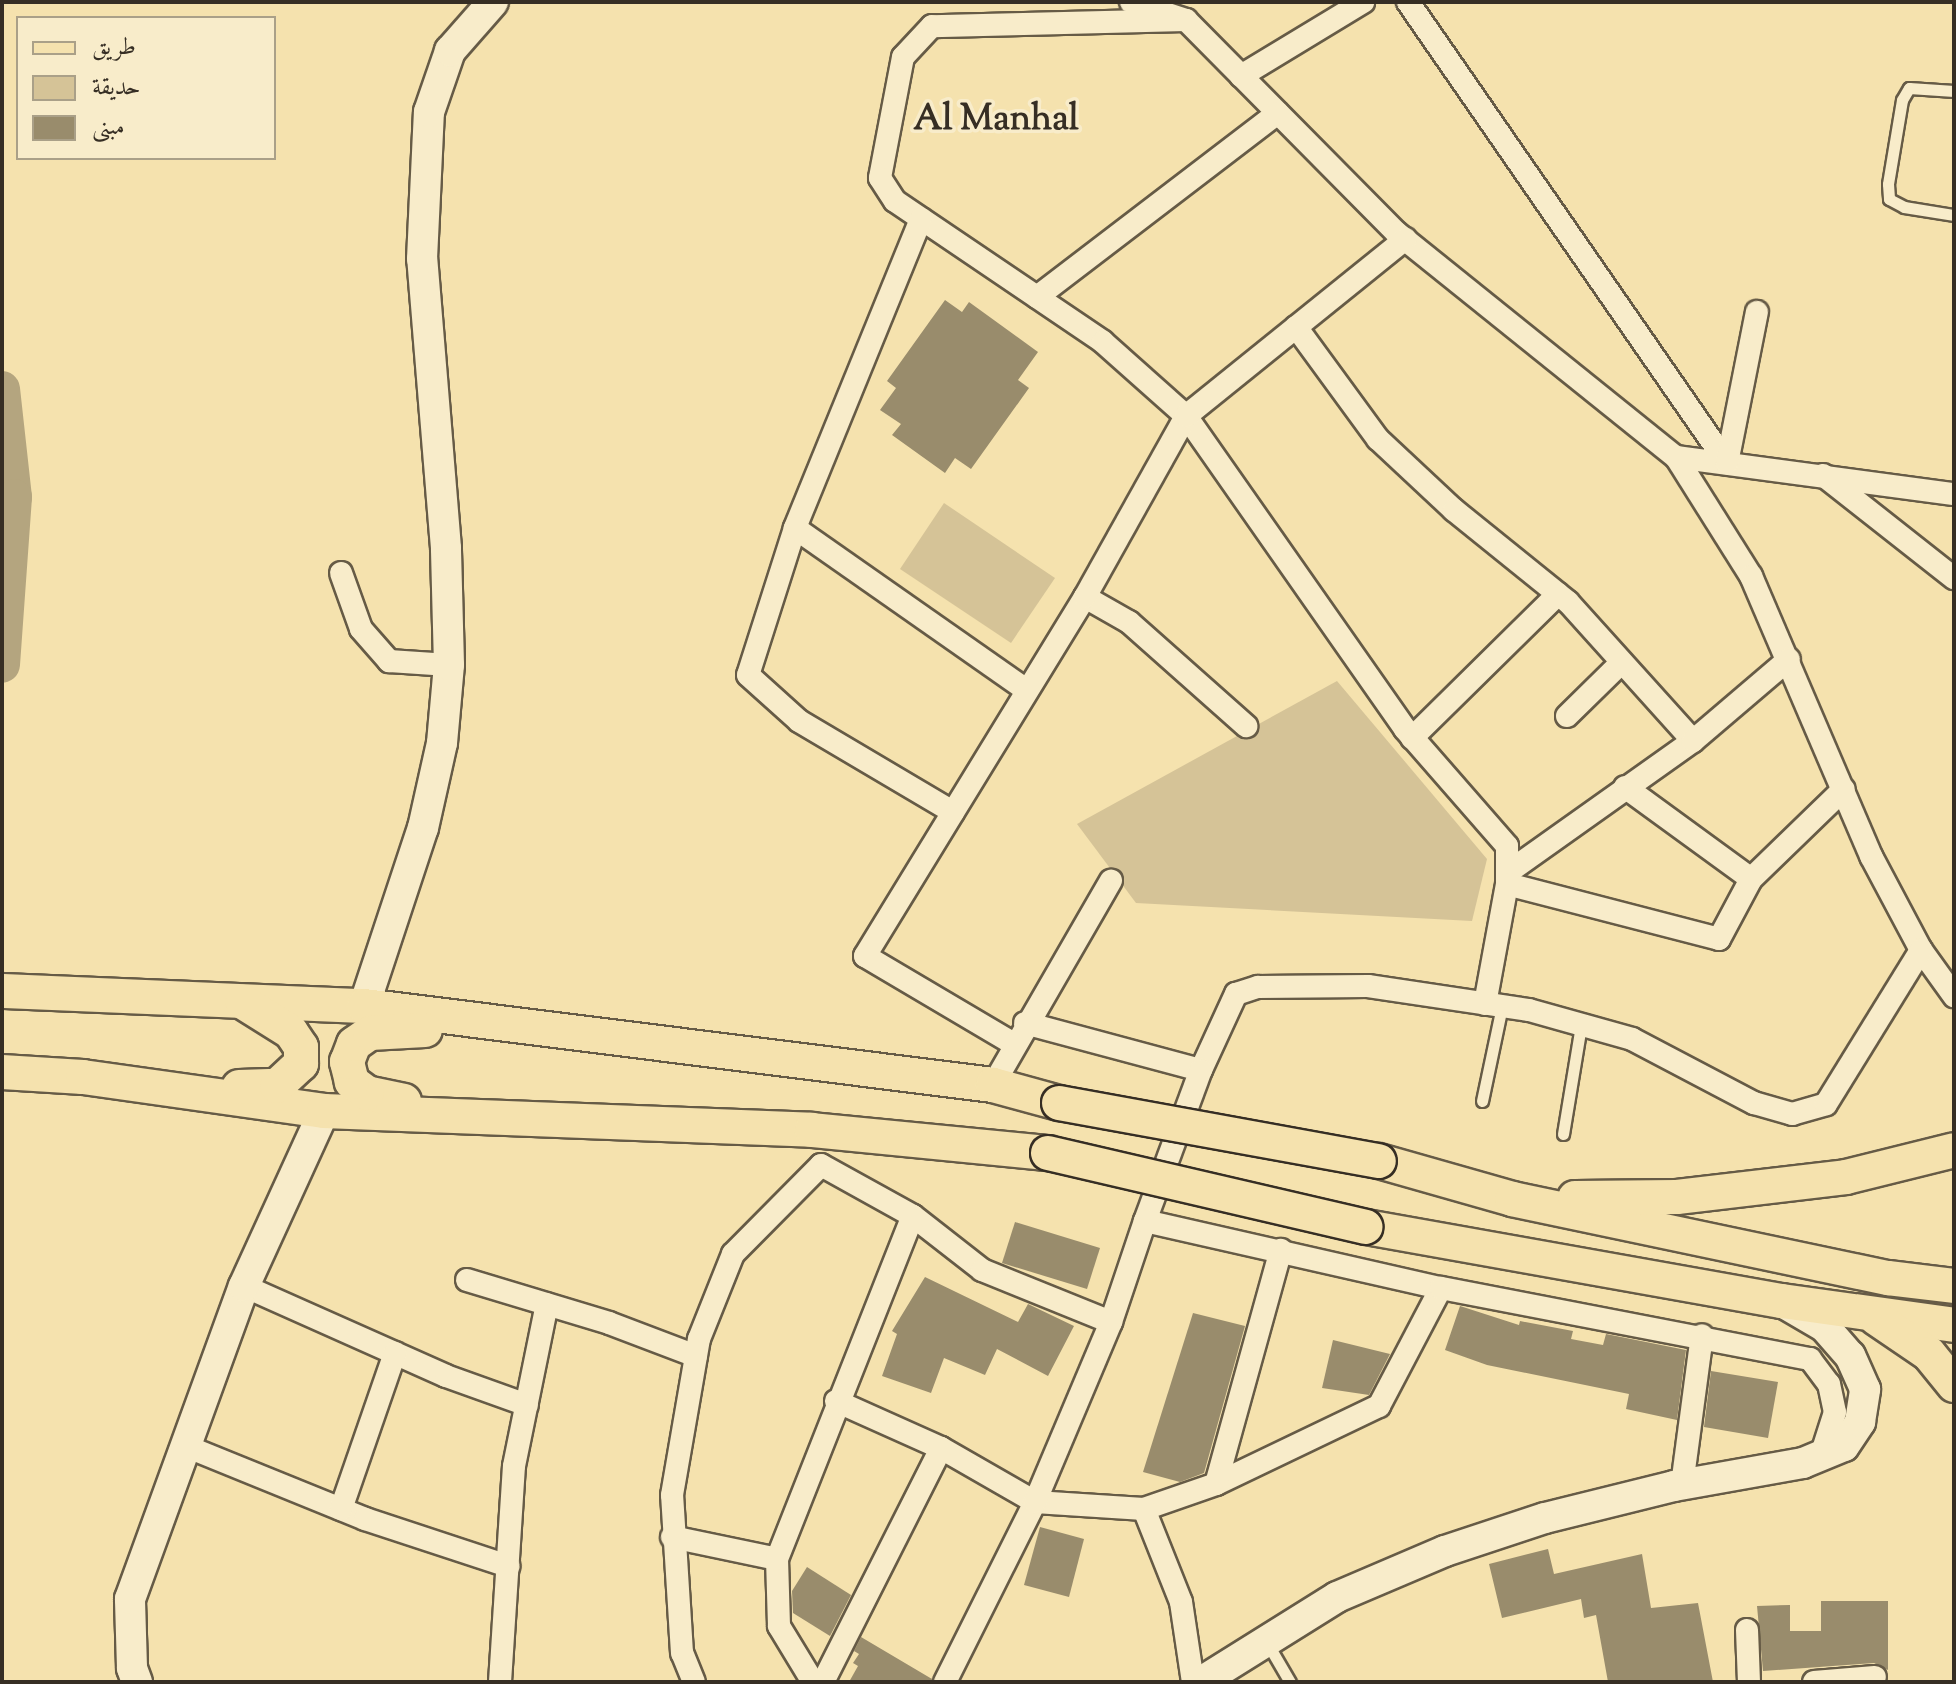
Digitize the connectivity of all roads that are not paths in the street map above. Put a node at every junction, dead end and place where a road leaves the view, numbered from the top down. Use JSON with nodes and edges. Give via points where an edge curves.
{"nodes":[{"id":1,"x":493,"y":2,"type":"edge"},
{"id":2,"x":1131,"y":2,"type":"edge"},
{"id":3,"x":1363,"y":2,"type":"edge"},
{"id":4,"x":1408,"y":2,"type":"edge"},
{"id":5,"x":1186,"y":20,"type":"junction"},
{"id":6,"x":1241,"y":76,"type":"junction"},
{"id":7,"x":1954,"y":91,"type":"edge"},
{"id":8,"x":1278,"y":113,"type":"junction"},
{"id":9,"x":1954,"y":215,"type":"edge"},
{"id":10,"x":921,"y":219,"type":"junction"},
{"id":11,"x":1405,"y":239,"type":"junction"},
{"id":12,"x":1037,"y":297,"type":"junction"},
{"id":13,"x":1757,"y":312,"type":"dead end"},
{"id":14,"x":1296,"y":327,"type":"junction"},
{"id":15,"x":1186,"y":416,"type":"junction"},
{"id":16,"x":1676,"y":457,"type":"junction"},
{"id":17,"x":1727,"y":463,"type":"junction"},
{"id":18,"x":1820,"y":473,"type":"junction"},
{"id":19,"x":1954,"y":494,"type":"edge"},
{"id":20,"x":795,"y":528,"type":"junction"},
{"id":21,"x":341,"y":573,"type":"dead end"},
{"id":22,"x":1954,"y":578,"type":"edge"},
{"id":23,"x":1558,"y":594,"type":"junction"},
{"id":24,"x":1085,"y":597,"type":"junction"},
{"id":25,"x":1789,"y":659,"type":"junction"},
{"id":26,"x":1620,"y":664,"type":"junction"},
{"id":27,"x":449,"y":665,"type":"junction"},
{"id":28,"x":1026,"y":690,"type":"junction"},
{"id":29,"x":1567,"y":716,"type":"dead end"},
{"id":30,"x":1246,"y":726,"type":"dead end"},
{"id":31,"x":1412,"y":738,"type":"junction"},
{"id":32,"x":1693,"y":741,"type":"junction"},
{"id":33,"x":1625,"y":787,"type":"junction"},
{"id":34,"x":1844,"y":789,"type":"junction"},
{"id":35,"x":953,"y":812,"type":"junction"},
{"id":36,"x":1507,"y":878,"type":"junction"},
{"id":37,"x":1751,"y":879,"type":"junction"},
{"id":38,"x":1111,"y":881,"type":"dead end"},
{"id":39,"x":1921,"y":950,"type":"junction"},
{"id":40,"x":2,"y":991,"type":"edge"},
{"id":41,"x":1954,"y":996,"type":"edge"},
{"id":42,"x":241,"y":1001,"type":"junction"},
{"id":43,"x":1493,"y":1005,"type":"junction"},
{"id":44,"x":364,"y":1006,"type":"junction"},
{"id":45,"x":1025,"y":1023,"type":"junction"},
{"id":46,"x":521,"y":1024,"type":"junction"},
{"id":47,"x":1581,"y":1025,"type":"junction"},
{"id":48,"x":1014,"y":1044,"type":"junction"},
{"id":49,"x":1201,"y":1070,"type":"junction"},
{"id":50,"x":2,"y":1072,"type":"edge"},
{"id":51,"x":993,"y":1085,"type":"junction"},
{"id":52,"x":162,"y":1088,"type":"junction"},
{"id":53,"x":1482,"y":1101,"type":"dead end"},
{"id":54,"x":324,"y":1111,"type":"junction"},
{"id":55,"x":471,"y":1115,"type":"junction"},
{"id":56,"x":1563,"y":1134,"type":"dead end"},
{"id":57,"x":1954,"y":1150,"type":"edge"},
{"id":58,"x":1512,"y":1199,"type":"junction"},
{"id":59,"x":913,"y":1216,"type":"junction"},
{"id":60,"x":1145,"y":1221,"type":"junction"},
{"id":61,"x":1281,"y":1250,"type":"junction"},
{"id":62,"x":467,"y":1280,"type":"dead end"},
{"id":63,"x":244,"y":1286,"type":"junction"},
{"id":64,"x":1954,"y":1286,"type":"edge"},
{"id":65,"x":1441,"y":1288,"type":"junction"},
{"id":66,"x":1782,"y":1301,"type":"junction"},
{"id":67,"x":547,"y":1304,"type":"junction"},
{"id":68,"x":1868,"y":1314,"type":"junction"},
{"id":69,"x":1111,"y":1322,"type":"junction"},
{"id":70,"x":1954,"y":1325,"type":"edge"},
{"id":71,"x":1702,"y":1335,"type":"junction"},
{"id":72,"x":395,"y":1353,"type":"junction"},
{"id":73,"x":696,"y":1356,"type":"junction"},
{"id":74,"x":1954,"y":1385,"type":"edge"},
{"id":75,"x":836,"y":1401,"type":"junction"},
{"id":76,"x":527,"y":1405,"type":"junction"},
{"id":77,"x":188,"y":1447,"type":"junction"},
{"id":78,"x":941,"y":1448,"type":"junction"},
{"id":79,"x":1821,"y":1456,"type":"junction"},
{"id":80,"x":1216,"y":1484,"type":"junction"},
{"id":81,"x":1682,"y":1485,"type":"junction"},
{"id":82,"x":1035,"y":1502,"type":"junction"},
{"id":83,"x":341,"y":1509,"type":"junction"},
{"id":84,"x":1144,"y":1509,"type":"junction"},
{"id":85,"x":672,"y":1537,"type":"junction"},
{"id":86,"x":777,"y":1559,"type":"junction"},
{"id":87,"x":508,"y":1566,"type":"junction"},
{"id":88,"x":1747,"y":1630,"type":"dead end"},
{"id":89,"x":1265,"y":1640,"type":"junction"},
{"id":90,"x":1875,"y":1677,"type":"dead end"},
{"id":91,"x":137,"y":1682,"type":"edge"},
{"id":92,"x":500,"y":1682,"type":"edge"},
{"id":93,"x":694,"y":1682,"type":"edge"},
{"id":94,"x":813,"y":1682,"type":"edge"},
{"id":95,"x":823,"y":1682,"type":"edge"},
{"id":96,"x":945,"y":1682,"type":"edge"},
{"id":97,"x":1193,"y":1682,"type":"edge"},
{"id":98,"x":1201,"y":1682,"type":"edge"},
{"id":99,"x":1290,"y":1682,"type":"edge"},
{"id":100,"x":1749,"y":1682,"type":"edge"},
{"id":101,"x":1814,"y":1682,"type":"edge"}],
"edges":[{"from":1,"to":27,"type":"street","via":[[450,51],[429,112],[422,259],[446,548]]},
{"from":2,"to":5,"type":"street"},
{"from":3,"to":6,"type":"street"},
{"from":4,"to":17,"type":"street"},
{"from":5,"to":6,"type":"street"},
{"from":5,"to":10,"type":"street","via":[[932,26],[903,57],[880,178],[895,201]]},
{"from":6,"to":8,"type":"street"},
{"from":7,"to":9,"type":"lane","via":[[1909,88],[1902,100],[1888,184],[1889,199],[1904,207]]},
{"from":8,"to":11,"type":"street"},
{"from":8,"to":12,"type":"street"},
{"from":10,"to":12,"type":"street"},
{"from":10,"to":20,"type":"street"},
{"from":11,"to":14,"type":"street"},
{"from":11,"to":16,"type":"street"},
{"from":12,"to":15,"type":"street","via":[[1103,342]]},
{"from":13,"to":17,"type":"street"},
{"from":14,"to":15,"type":"street"},
{"from":14,"to":23,"type":"street","via":[[1378,439],[1454,510]]},
{"from":15,"to":24,"type":"street"},
{"from":15,"to":31,"type":"street"},
{"from":16,"to":17,"type":"street"},
{"from":16,"to":25,"type":"street","via":[[1751,576]]},
{"from":17,"to":18,"type":"street"},
{"from":18,"to":19,"type":"street"},
{"from":18,"to":22,"type":"street"},
{"from":20,"to":28,"type":"street"},
{"from":20,"to":35,"type":"street","via":[[748,675],[799,721]]},
{"from":21,"to":27,"type":"street","via":[[361,629],[389,661]]},
{"from":23,"to":26,"type":"street"},
{"from":23,"to":31,"type":"street"},
{"from":24,"to":28,"type":"street"},
{"from":24,"to":30,"type":"street","via":[[1129,622]]},
{"from":25,"to":32,"type":"street"},
{"from":25,"to":34,"type":"street"},
{"from":26,"to":29,"type":"street"},
{"from":26,"to":32,"type":"street"},
{"from":27,"to":44,"type":"street","via":[[442,743],[423,828]]},
{"from":28,"to":35,"type":"street"},
{"from":31,"to":36,"type":"street","via":[[1507,846]]},
{"from":32,"to":33,"type":"street"},
{"from":33,"to":36,"type":"street"},
{"from":33,"to":37,"type":"street"},
{"from":34,"to":37,"type":"street"},
{"from":34,"to":39,"type":"street","via":[[1871,856]]},
{"from":35,"to":48,"type":"street","via":[[865,956]]},
{"from":36,"to":37,"type":"street","via":[[1719,939]]},
{"from":36,"to":43,"type":"street"},
{"from":38,"to":45,"type":"street"},
{"from":39,"to":41,"type":"street"},
{"from":39,"to":47,"type":"street","via":[[1826,1104],[1811,1111],[1792,1114],[1754,1103],[1632,1039]]},
{"from":40,"to":42,"type":"main road"},
{"from":42,"to":44,"type":"main road"},
{"from":42,"to":52,"type":"main road","via":[[291,1032],[301,1047],[301,1064],[291,1078],[277,1086]]},
{"from":43,"to":47,"type":"street"},
{"from":43,"to":49,"type":"street","via":[[1368,986],[1258,987],[1236,994]]},
{"from":43,"to":53,"type":"lane"},
{"from":44,"to":46,"type":"main road"},
{"from":45,"to":48,"type":"street"},
{"from":45,"to":49,"type":"street"},
{"from":46,"to":51,"type":"main road"},
{"from":46,"to":55,"type":"main road","via":[[370,1033],[354,1044],[349,1072],[352,1082],[367,1093]]},
{"from":47,"to":56,"type":"lane"},
{"from":48,"to":51,"type":"street"},
{"from":49,"to":60,"type":"street"},
{"from":50,"to":52,"type":"main road"},
{"from":51,"to":58,"type":"main road","bridge":true,"via":[[1059,1103],[1379,1161]]},
{"from":52,"to":54,"type":"main road"},
{"from":54,"to":55,"type":"main road"},
{"from":54,"to":63,"type":"street"},
{"from":55,"to":66,"type":"main road","bridge":true,"via":[[812,1130],[1048,1153],[1366,1227]]},
{"from":57,"to":58,"type":"main road","via":[[1846,1177],[1677,1197]]},
{"from":58,"to":64,"type":"main road","via":[[1888,1278]]},
{"from":59,"to":69,"type":"street","via":[[982,1270]]},
{"from":59,"to":73,"type":"street","via":[[821,1165],[733,1254]]},
{"from":59,"to":75,"type":"street"},
{"from":60,"to":61,"type":"street"},
{"from":60,"to":69,"type":"street"},
{"from":61,"to":65,"type":"street"},
{"from":61,"to":80,"type":"street"},
{"from":62,"to":67,"type":"street"},
{"from":63,"to":72,"type":"street"},
{"from":63,"to":77,"type":"street"},
{"from":65,"to":71,"type":"street"},
{"from":65,"to":80,"type":"street","via":[[1379,1406]]},
{"from":66,"to":68,"type":"main road"},
{"from":66,"to":79,"type":"street","via":[[1825,1327],[1850,1356],[1865,1389],[1860,1422],[1844,1446]]},
{"from":67,"to":73,"type":"street"},
{"from":67,"to":76,"type":"street"},
{"from":68,"to":70,"type":"main road"},
{"from":68,"to":74,"type":"main road","via":[[1929,1354]]},
{"from":69,"to":82,"type":"street"},
{"from":71,"to":79,"type":"street","via":[[1810,1359],[1829,1384],[1835,1412]]},
{"from":71,"to":81,"type":"street"},
{"from":72,"to":76,"type":"street"},
{"from":72,"to":83,"type":"street"},
{"from":73,"to":85,"type":"street","via":[[672,1495]]},
{"from":75,"to":78,"type":"street"},
{"from":75,"to":86,"type":"street"},
{"from":76,"to":87,"type":"street","via":[[514,1466]]},
{"from":77,"to":83,"type":"street"},
{"from":77,"to":91,"type":"street","via":[[130,1599]]},
{"from":78,"to":82,"type":"street"},
{"from":78,"to":95,"type":"street"},
{"from":79,"to":81,"type":"street"},
{"from":80,"to":84,"type":"street"},
{"from":81,"to":89,"type":"street","via":[[1545,1518],[1445,1551],[1337,1597]]},
{"from":82,"to":84,"type":"street"},
{"from":82,"to":96,"type":"street"},
{"from":83,"to":87,"type":"street"},
{"from":84,"to":97,"type":"street","via":[[1181,1602]]},
{"from":85,"to":86,"type":"street"},
{"from":85,"to":93,"type":"street","via":[[682,1653]]},
{"from":86,"to":94,"type":"street","via":[[779,1626]]},
{"from":87,"to":92,"type":"street"},
{"from":88,"to":100,"type":"street"},
{"from":89,"to":98,"type":"street"},
{"from":89,"to":99,"type":"lane"},
{"from":90,"to":101,"type":"street"}]}
